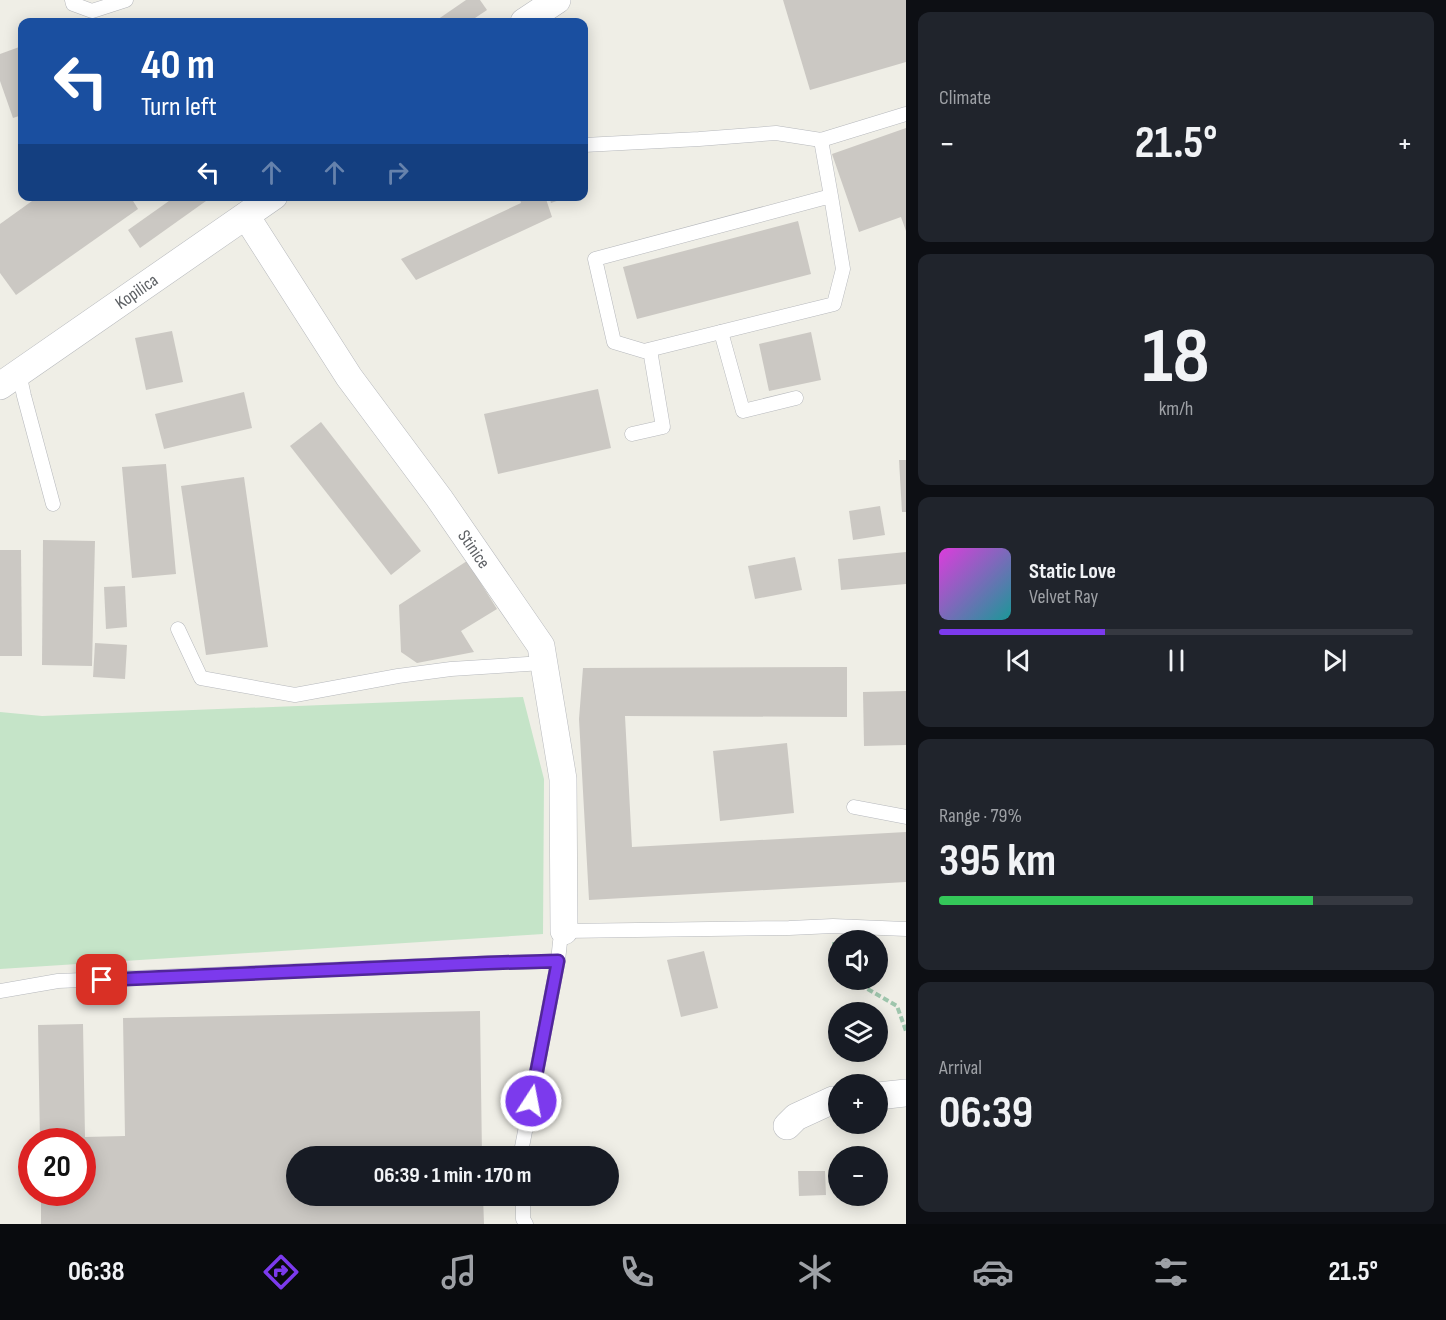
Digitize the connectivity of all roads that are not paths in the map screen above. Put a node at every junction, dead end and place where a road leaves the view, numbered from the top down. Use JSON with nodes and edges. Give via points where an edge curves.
{"nodes":[{"id":1,"x":72,"y":0,"type":"edge"},
{"id":2,"x":126,"y":0,"type":"edge"},
{"id":3,"x":557,"y":0,"type":"edge"},
{"id":4,"x":530,"y":18,"type":"edge"},
{"id":5,"x":906,"y":114,"type":"edge"},
{"id":6,"x":821,"y":140,"type":"junction"},
{"id":7,"x":588,"y":145,"type":"edge"},
{"id":8,"x":831,"y":196,"type":"junction"},
{"id":9,"x":267,"y":201,"type":"edge"},
{"id":10,"x":246,"y":216,"type":"junction"},
{"id":11,"x":722,"y":332,"type":"junction"},
{"id":12,"x":651,"y":350,"type":"junction"},
{"id":13,"x":10,"y":380,"type":"edge"},
{"id":14,"x":796,"y":398,"type":"dead end"},
{"id":15,"x":632,"y":434,"type":"dead end"},
{"id":16,"x":53,"y":504,"type":"dead end"},
{"id":17,"x":178,"y":629,"type":"dead end"},
{"id":18,"x":543,"y":663,"type":"junction"},
{"id":19,"x":854,"y":807,"type":"dead end"},
{"id":20,"x":906,"y":817,"type":"edge"},
{"id":21,"x":906,"y":929,"type":"edge"},
{"id":22,"x":564,"y":931,"type":"junction"},
{"id":23,"x":558,"y":961,"type":"junction"},
{"id":24,"x":0,"y":991,"type":"edge"},
{"id":25,"x":906,"y":1093,"type":"edge"},
{"id":26,"x":888,"y":1095,"type":"edge"},
{"id":27,"x":828,"y":1102,"type":"edge"},
{"id":28,"x":787,"y":1126,"type":"dead end"},
{"id":29,"x":522,"y":1146,"type":"edge"},
{"id":30,"x":523,"y":1206,"type":"edge"},
{"id":31,"x":526,"y":1224,"type":"edge"}],
"edges":[{"from":1,"to":2,"type":"lane","via":[[92,11]]},
{"from":3,"to":4,"type":"street"},
{"from":5,"to":6,"type":"lane"},
{"from":6,"to":7,"type":"lane","via":[[776,134]]},
{"from":6,"to":8,"type":"lane"},
{"from":8,"to":11,"type":"lane","via":[[843,269],[834,304]]},
{"from":8,"to":12,"type":"lane","via":[[595,259],[614,342]]},
{"from":9,"to":10,"type":"street","name":"Kopilica"},
{"from":10,"to":13,"type":"street","name":"Kopilica"},
{"from":10,"to":18,"type":"street","name":"Stinice","via":[[349,377],[439,498],[540,645]]},
{"from":11,"to":12,"type":"lane"},
{"from":11,"to":14,"type":"lane","via":[[743,411]]},
{"from":12,"to":15,"type":"lane","via":[[663,427]]},
{"from":13,"to":16,"type":"lane","via":[[24,396]]},
{"from":17,"to":18,"type":"lane","via":[[201,678],[295,695],[451,669]]},
{"from":18,"to":22,"type":"street","name":"Stinice","via":[[563,778]]},
{"from":19,"to":20,"type":"lane"},
{"from":21,"to":22,"type":"lane","via":[[833,926]]},
{"from":22,"to":23,"type":"lane"},
{"from":23,"to":24,"type":"lane","via":[[58,981]]},
{"from":23,"to":29,"type":"lane"},
{"from":25,"to":26,"type":"street"},
{"from":27,"to":28,"type":"street","via":[[796,1117]]},
{"from":30,"to":31,"type":"lane"}]}
